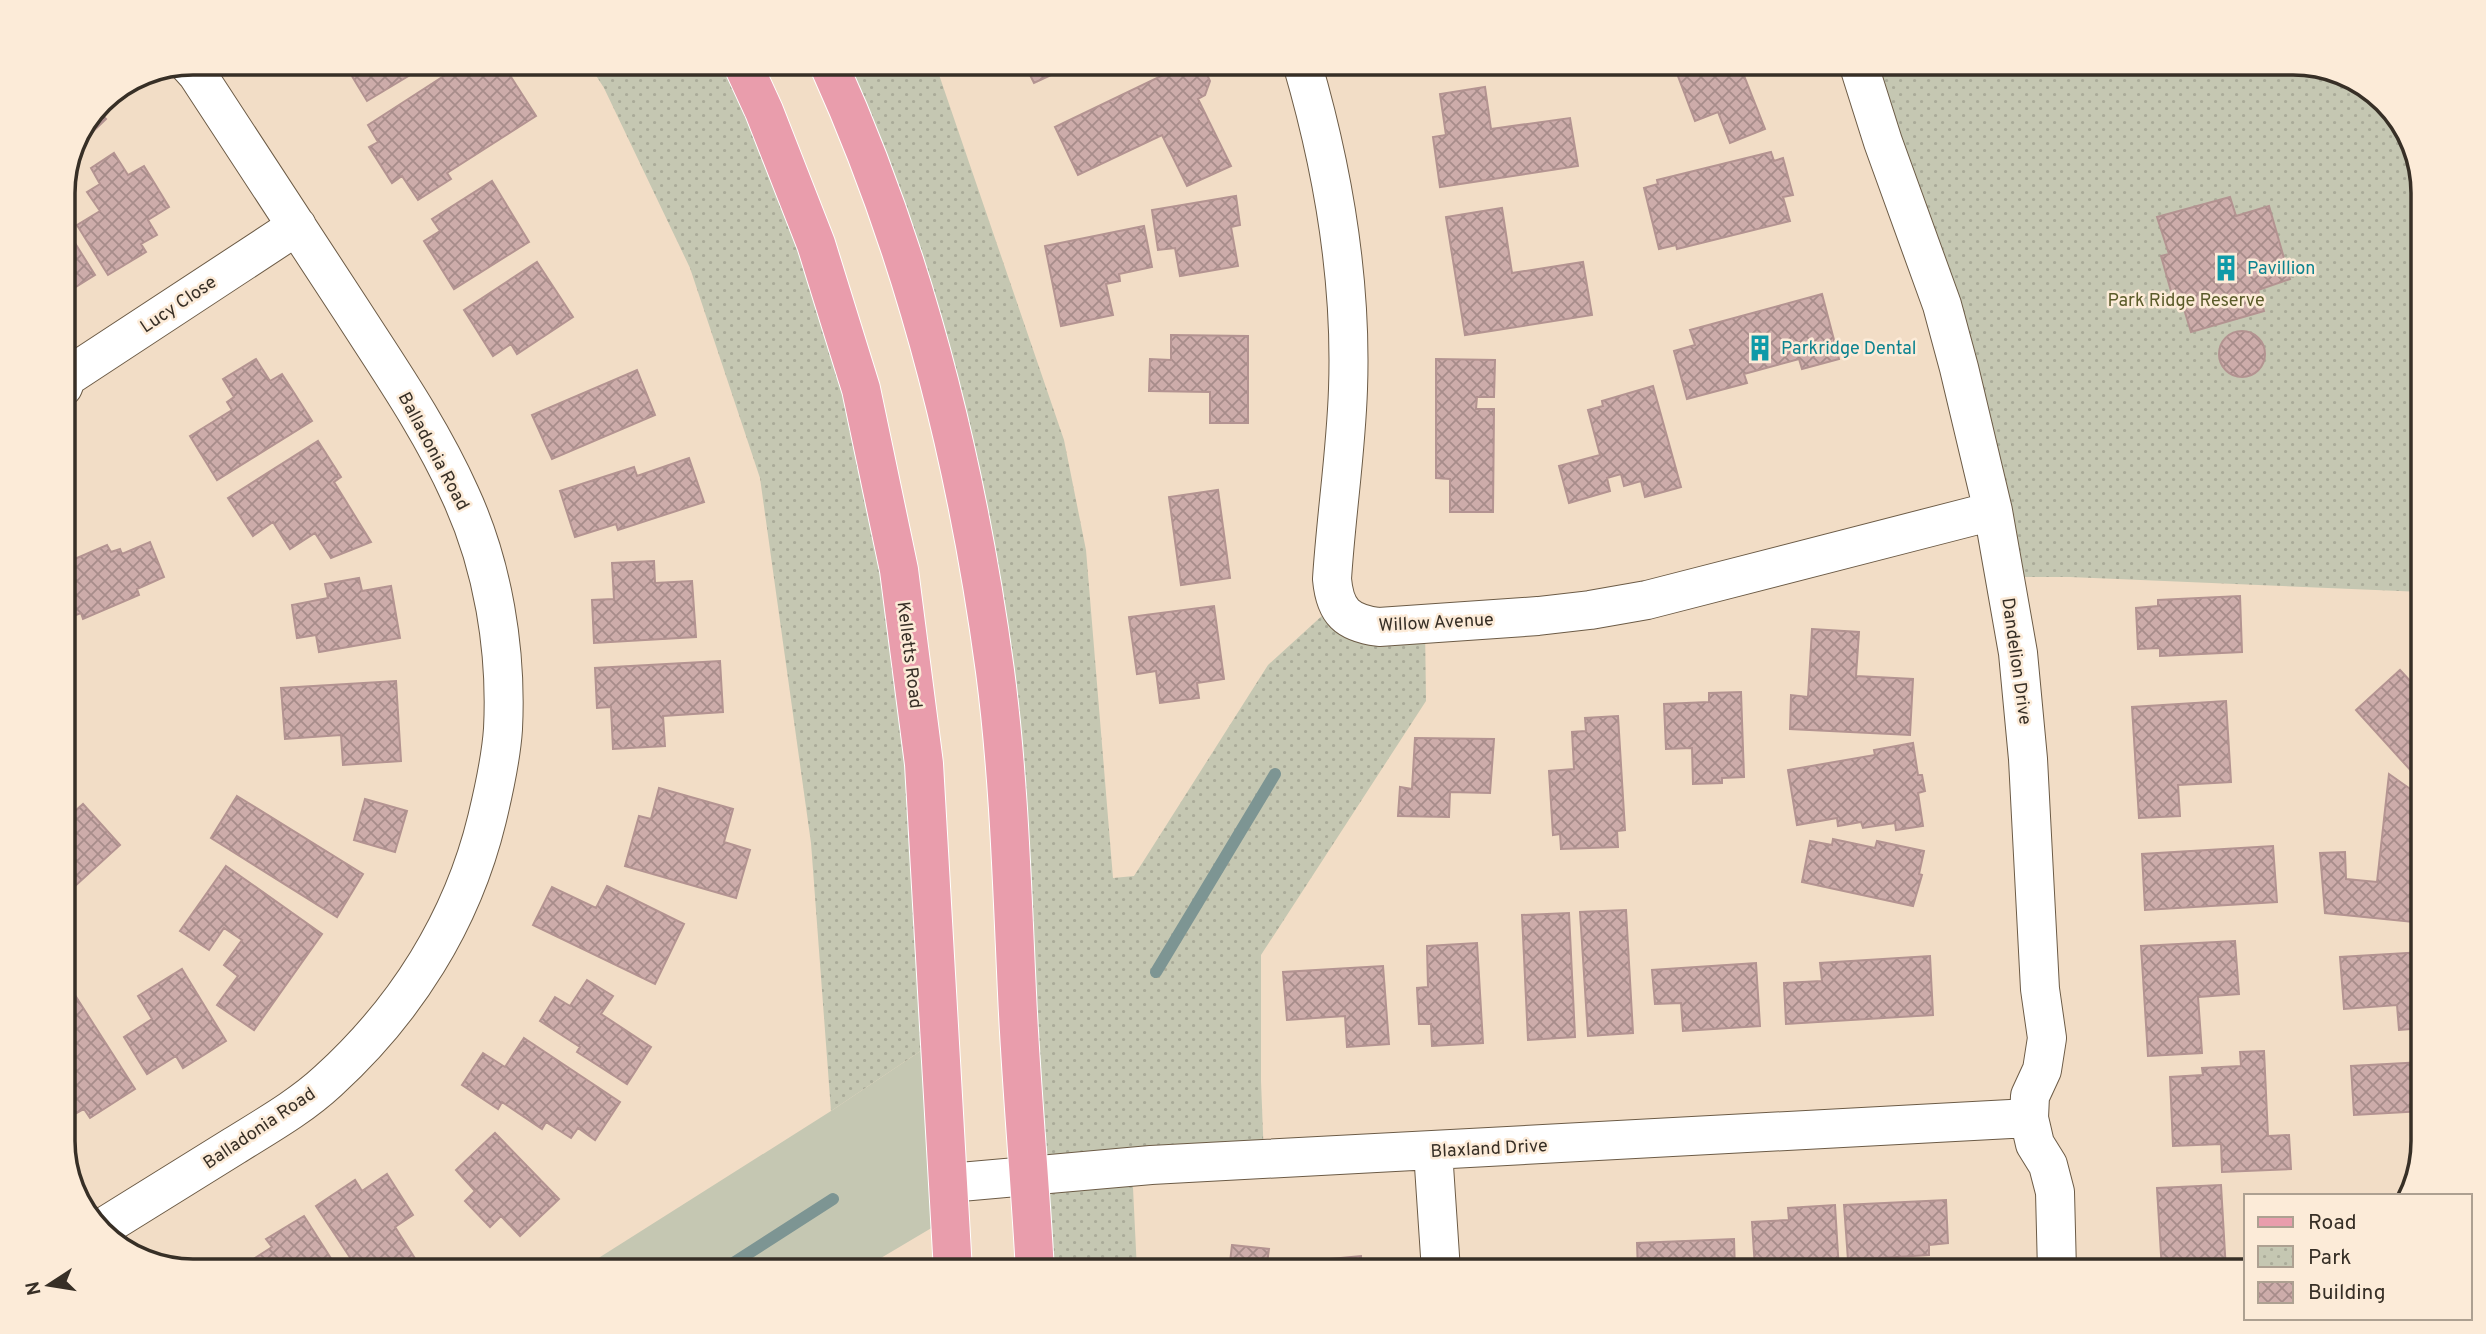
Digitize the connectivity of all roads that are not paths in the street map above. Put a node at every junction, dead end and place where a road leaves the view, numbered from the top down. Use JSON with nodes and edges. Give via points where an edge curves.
{"nodes":[{"id":1,"x":198,"y":75,"type":"edge"},
{"id":2,"x":748,"y":75,"type":"edge"},
{"id":3,"x":833,"y":75,"type":"edge"},
{"id":4,"x":1306,"y":75,"type":"edge"},
{"id":5,"x":1862,"y":75,"type":"edge"},
{"id":6,"x":297,"y":226,"type":"junction"},
{"id":7,"x":76,"y":371,"type":"edge"},
{"id":8,"x":1993,"y":511,"type":"junction"},
{"id":9,"x":2029,"y":1118,"type":"junction"},
{"id":10,"x":1433,"y":1151,"type":"junction"},
{"id":11,"x":1030,"y":1175,"type":"junction"},
{"id":12,"x":949,"y":1182,"type":"junction"},
{"id":13,"x":110,"y":1223,"type":"edge"},
{"id":14,"x":952,"y":1259,"type":"edge"},
{"id":15,"x":1034,"y":1259,"type":"edge"},
{"id":16,"x":1440,"y":1259,"type":"edge"},
{"id":17,"x":2057,"y":1259,"type":"edge"}],
"edges":[{"from":1,"to":6,"type":"street","name":"Balladonia Road"},
{"from":2,"to":12,"type":"main road","name":"Kelletts Road","via":[[816,244],[861,389],[899,570],[924,764]]},
{"from":3,"to":11,"type":"main road","via":[[921,319],[969,510],[995,672]]},
{"from":4,"to":8,"type":"street","name":"Willow Avenue","via":[[1332,182],[1346,283],[1348,388],[1332,579],[1336,603],[1353,621],[1379,627],[1590,610],[1724,582]]},
{"from":5,"to":8,"type":"street","name":"Dandelion Drive","via":[[1942,305]]},
{"from":6,"to":7,"type":"street","name":"Lucy Close"},
{"from":6,"to":13,"type":"street","name":"Balladonia Road","via":[[430,435],[461,495],[483,555],[496,612],[502,670],[503,730],[496,779],[473,868],[457,907],[436,948],[389,1018],[325,1083],[285,1114]]},
{"from":8,"to":9,"type":"street","name":"Dandelion Drive","via":[[2024,702],[2040,989],[2047,1038],[2042,1070],[2030,1096]]},
{"from":9,"to":10,"type":"street","name":"Blaxland Drive"},
{"from":9,"to":17,"type":"street","name":"Dandelion Drive","via":[[2054,1192]]},
{"from":10,"to":11,"type":"street","name":"Blaxland Drive"},
{"from":10,"to":16,"type":"street"},
{"from":11,"to":12,"type":"street","name":"Blaxland Drive"},
{"from":11,"to":15,"type":"main road"},
{"from":12,"to":14,"type":"main road","name":"Kelletts Road"}]}
